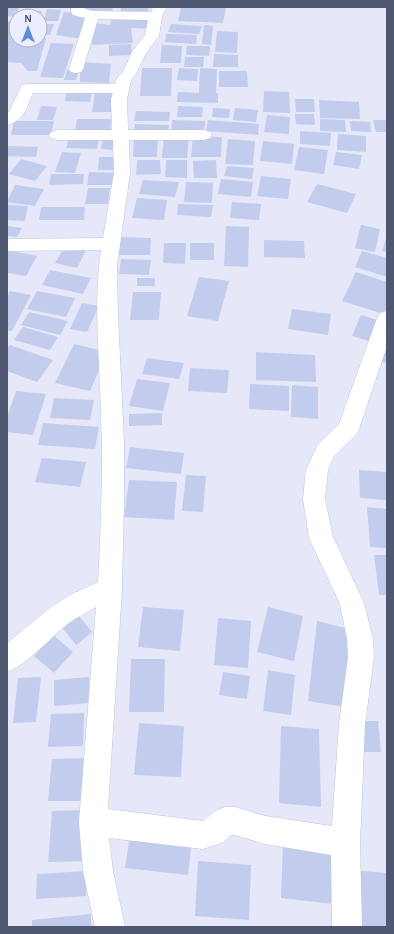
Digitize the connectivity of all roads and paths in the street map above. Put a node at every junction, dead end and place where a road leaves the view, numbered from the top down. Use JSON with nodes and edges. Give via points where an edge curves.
{"nodes":[{"id":1,"x":78,"y":7,"type":"edge"},
{"id":2,"x":158,"y":11,"type":"edge"},
{"id":3,"x":94,"y":15,"type":"junction"},
{"id":4,"x":76,"y":69,"type":"dead end"},
{"id":5,"x":120,"y":89,"type":"junction"},
{"id":6,"x":7,"y":120,"type":"edge"},
{"id":7,"x":57,"y":135,"type":"dead end"},
{"id":8,"x":204,"y":135,"type":"dead end"},
{"id":9,"x":121,"y":136,"type":"junction"},
{"id":10,"x":111,"y":244,"type":"junction"},
{"id":11,"x":7,"y":245,"type":"edge"},
{"id":12,"x":387,"y":318,"type":"edge"},
{"id":13,"x":110,"y":589,"type":"junction"},
{"id":14,"x":7,"y":659,"type":"edge"},
{"id":15,"x":93,"y":822,"type":"junction"},
{"id":16,"x":345,"y":842,"type":"junction"},
{"id":17,"x":110,"y":927,"type":"edge"},
{"id":18,"x":348,"y":927,"type":"edge"}],
"edges":[{"from":1,"to":3,"type":"street","via":[[80,13]]},
{"from":2,"to":3,"type":"street"},
{"from":2,"to":5,"type":"street","via":[[152,36],[139,52]]},
{"from":3,"to":4,"type":"street"},
{"from":5,"to":6,"type":"street","via":[[27,88],[16,114]]},
{"from":5,"to":9,"type":"street"},
{"from":7,"to":9,"type":"street"},
{"from":8,"to":9,"type":"street"},
{"from":9,"to":10,"type":"street","via":[[122,173]]},
{"from":10,"to":11,"type":"street"},
{"from":10,"to":13,"type":"street","via":[[108,266],[113,442]]},
{"from":12,"to":16,"type":"street","via":[[348,429],[326,450],[317,470],[314,499],[321,538],[352,603],[360,640],[361,657],[352,724]]},
{"from":13,"to":14,"type":"street","via":[[60,615]]},
{"from":13,"to":15,"type":"street"},
{"from":15,"to":16,"type":"street","via":[[203,835],[212,833],[225,821],[235,821],[265,830]]},
{"from":15,"to":17,"type":"street","via":[[98,871]]},
{"from":16,"to":18,"type":"street"}]}
